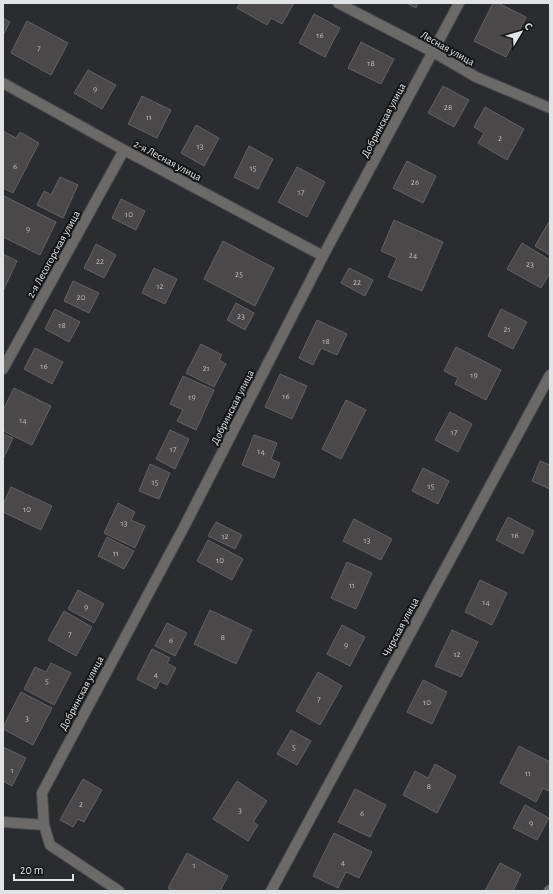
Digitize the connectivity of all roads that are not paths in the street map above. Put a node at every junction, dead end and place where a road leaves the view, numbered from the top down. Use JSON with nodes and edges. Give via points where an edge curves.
{"nodes":[{"id":1,"x":338,"y":3,"type":"edge"},
{"id":2,"x":459,"y":3,"type":"edge"},
{"id":3,"x":433,"y":52,"type":"junction"},
{"id":4,"x":3,"y":83,"type":"edge"},
{"id":5,"x":550,"y":108,"type":"edge"},
{"id":6,"x":124,"y":150,"type":"junction"},
{"id":7,"x":323,"y":256,"type":"junction"},
{"id":8,"x":3,"y":369,"type":"edge"},
{"id":9,"x":550,"y":375,"type":"edge"},
{"id":10,"x":3,"y":822,"type":"edge"},
{"id":11,"x":44,"y":825,"type":"junction"},
{"id":12,"x":119,"y":891,"type":"edge"},
{"id":13,"x":271,"y":891,"type":"edge"}],
"edges":[{"from":1,"to":3,"type":"street","name":"Лесная улица"},
{"from":2,"to":3,"type":"street","name":"Добринская улица"},
{"from":3,"to":5,"type":"street","name":"Лесная улица","via":[[476,77]]},
{"from":3,"to":7,"type":"street","name":"Добринская улица"},
{"from":4,"to":6,"type":"street","name":"2-я Лесная улица"},
{"from":6,"to":7,"type":"street","name":"2-я Лесная улица"},
{"from":6,"to":8,"type":"street","name":"2-я Лесогорская улица"},
{"from":7,"to":11,"type":"street","name":"Добринская улица","via":[[181,532],[42,793]]},
{"from":9,"to":13,"type":"street","name":"Чирская улица"},
{"from":10,"to":11,"type":"street"},
{"from":11,"to":12,"type":"street","name":"Добринская улица","via":[[50,845]]}]}
